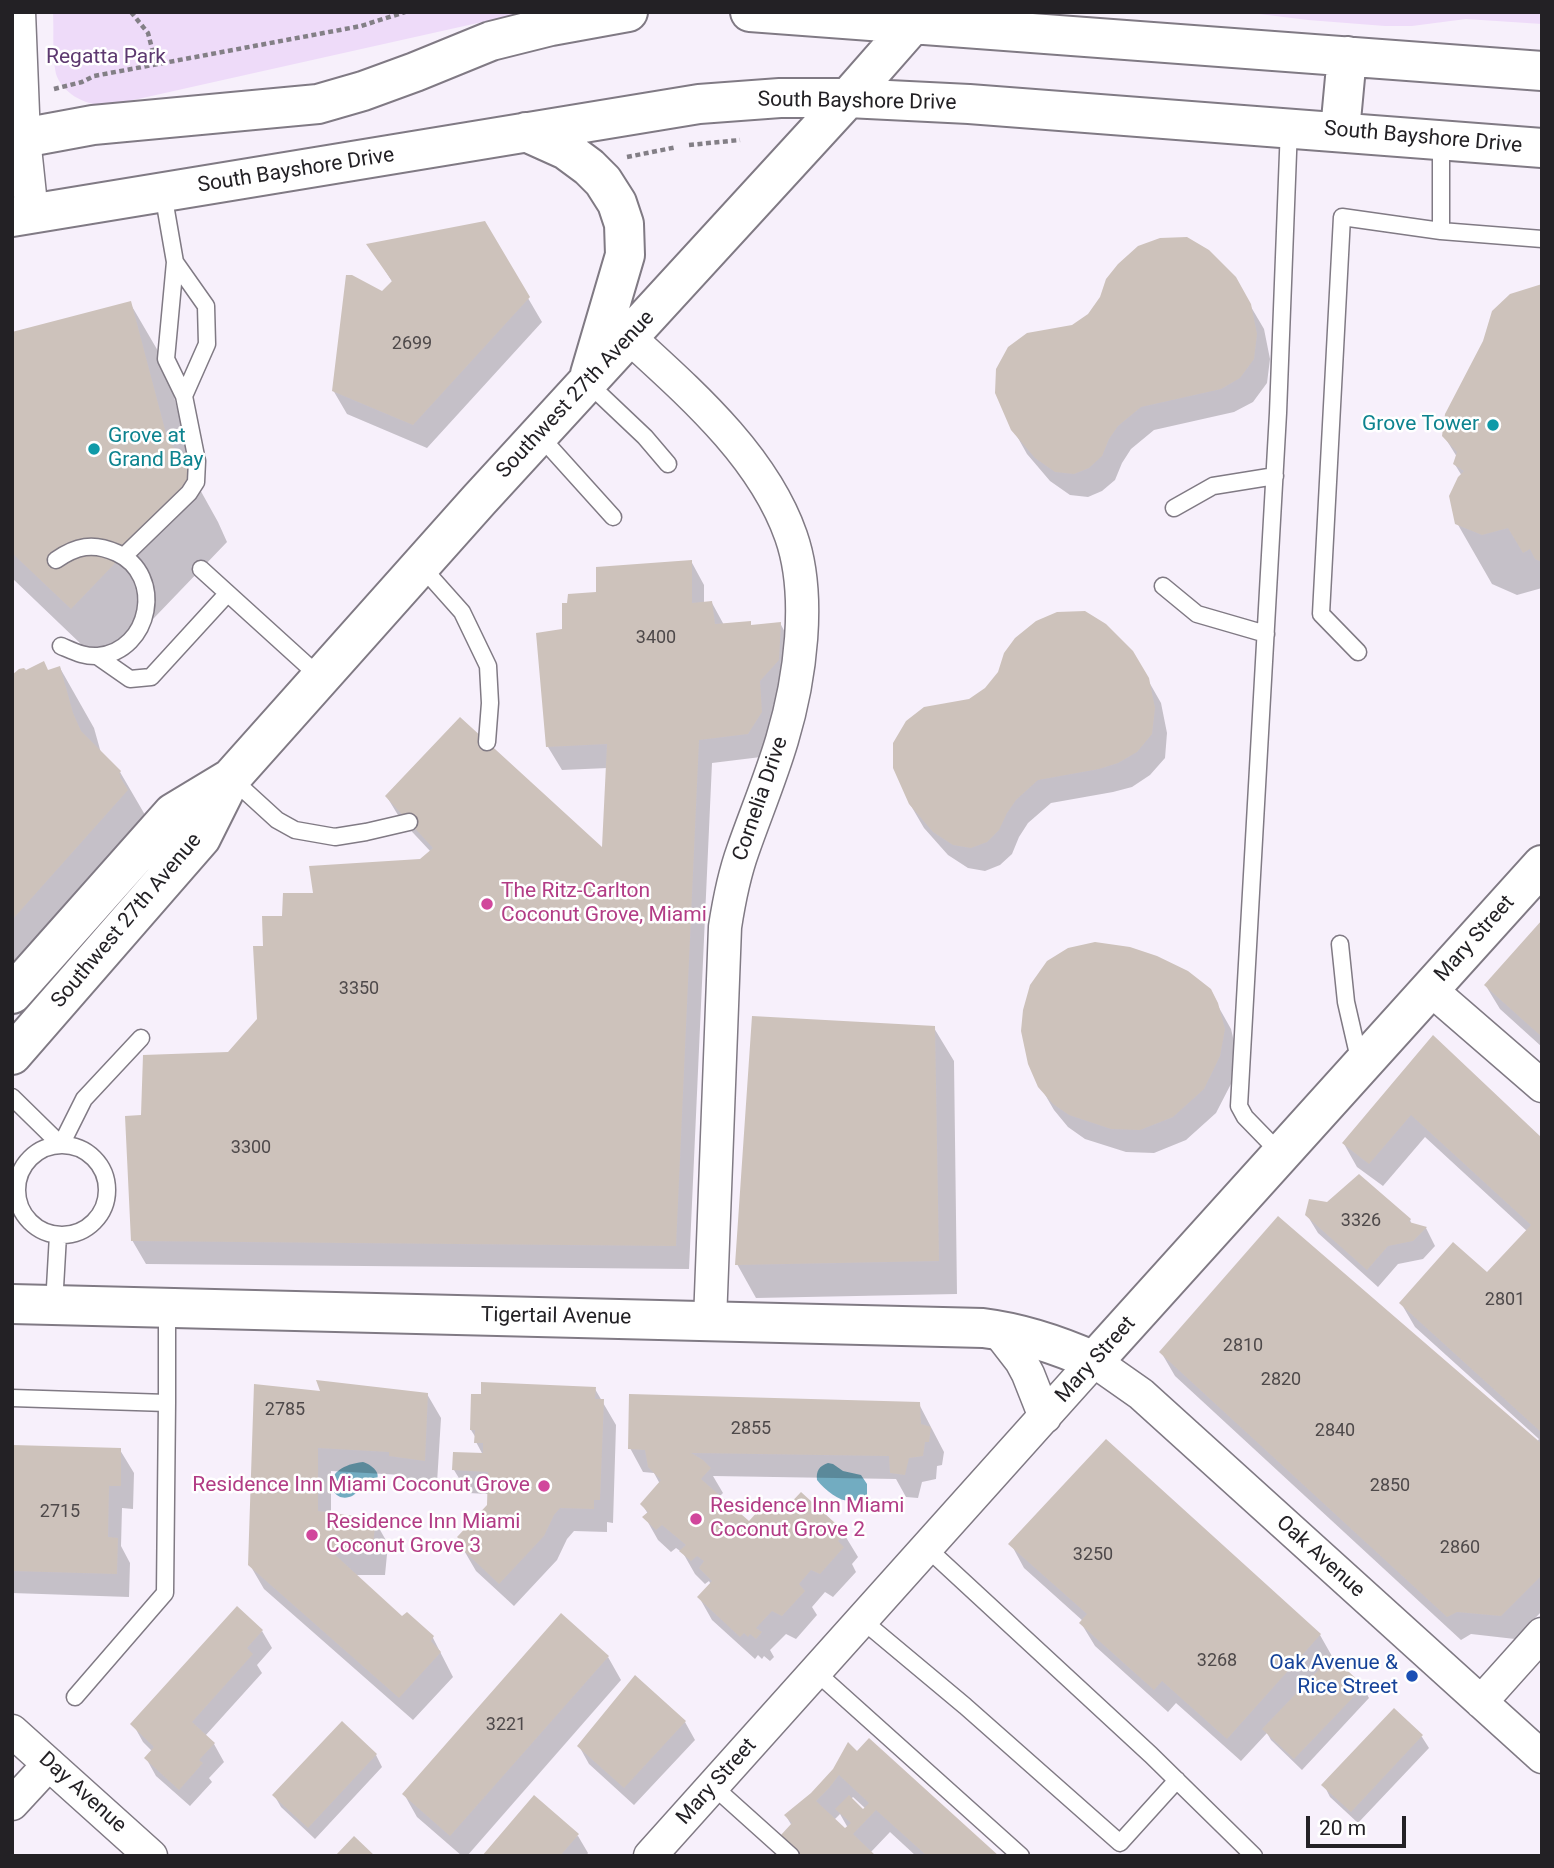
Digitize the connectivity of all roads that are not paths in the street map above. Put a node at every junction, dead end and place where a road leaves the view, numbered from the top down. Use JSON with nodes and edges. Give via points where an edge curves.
{"nodes":[{"id":1,"x":19,"y":12,"type":"edge"},
{"id":2,"x":628,"y":12,"type":"edge"},
{"id":3,"x":750,"y":12,"type":"edge"},
{"id":4,"x":1108,"y":12,"type":"edge"},
{"id":5,"x":918,"y":18,"type":"edge"},
{"id":6,"x":1159,"y":43,"type":"junction"},
{"id":7,"x":1347,"y":56,"type":"junction"},
{"id":8,"x":1542,"y":71,"type":"edge"},
{"id":9,"x":848,"y":97,"type":"junction"},
{"id":10,"x":1289,"y":127,"type":"junction"},
{"id":11,"x":1340,"y":131,"type":"junction"},
{"id":12,"x":526,"y":132,"type":"junction"},
{"id":13,"x":18,"y":139,"type":"edge"},
{"id":14,"x":1441,"y":139,"type":"junction"},
{"id":15,"x":1542,"y":148,"type":"edge"},
{"id":16,"x":163,"y":193,"type":"junction"},
{"id":17,"x":22,"y":216,"type":"edge"},
{"id":18,"x":1441,"y":231,"type":"junction"},
{"id":19,"x":1542,"y":239,"type":"edge"},
{"id":20,"x":174,"y":262,"type":"junction"},
{"id":21,"x":629,"y":337,"type":"junction"},
{"id":22,"x":588,"y":383,"type":"junction"},
{"id":23,"x":184,"y":396,"type":"junction"},
{"id":24,"x":540,"y":435,"type":"junction"},
{"id":25,"x":668,"y":464,"type":"dead end"},
{"id":26,"x":1275,"y":476,"type":"junction"},
{"id":27,"x":1174,"y":508,"type":"dead end"},
{"id":28,"x":613,"y":517,"type":"dead end"},
{"id":29,"x":124,"y":556,"type":"junction"},
{"id":30,"x":56,"y":560,"type":"dead end"},
{"id":31,"x":421,"y":565,"type":"junction"},
{"id":32,"x":201,"y":569,"type":"dead end"},
{"id":33,"x":1163,"y":586,"type":"dead end"},
{"id":34,"x":227,"y":594,"type":"junction"},
{"id":35,"x":1266,"y":634,"type":"junction"},
{"id":36,"x":61,"y":646,"type":"dead end"},
{"id":37,"x":1357,"y":652,"type":"dead end"},
{"id":38,"x":97,"y":656,"type":"junction"},
{"id":39,"x":320,"y":677,"type":"junction"},
{"id":40,"x":487,"y":741,"type":"dead end"},
{"id":41,"x":231,"y":778,"type":"junction"},
{"id":42,"x":409,"y":822,"type":"dead end"},
{"id":43,"x":1542,"y":865,"type":"edge"},
{"id":44,"x":1340,"y":944,"type":"dead end"},
{"id":45,"x":1430,"y":989,"type":"junction"},
{"id":46,"x":12,"y":994,"type":"edge"},
{"id":47,"x":141,"y":1038,"type":"dead end"},
{"id":48,"x":12,"y":1055,"type":"edge"},
{"id":49,"x":1360,"y":1066,"type":"junction"},
{"id":50,"x":1542,"y":1086,"type":"edge"},
{"id":51,"x":12,"y":1097,"type":"edge"},
{"id":52,"x":61,"y":1145,"type":"junction"},
{"id":53,"x":1281,"y":1154,"type":"junction"},
{"id":54,"x":58,"y":1235,"type":"junction"},
{"id":55,"x":12,"y":1304,"type":"edge"},
{"id":56,"x":54,"y":1305,"type":"junction"},
{"id":57,"x":167,"y":1307,"type":"junction"},
{"id":58,"x":710,"y":1321,"type":"junction"},
{"id":59,"x":997,"y":1330,"type":"junction"},
{"id":60,"x":1094,"y":1361,"type":"junction"},
{"id":61,"x":12,"y":1398,"type":"edge"},
{"id":62,"x":167,"y":1403,"type":"junction"},
{"id":63,"x":1045,"y":1417,"type":"junction"},
{"id":64,"x":927,"y":1548,"type":"junction"},
{"id":65,"x":862,"y":1620,"type":"junction"},
{"id":66,"x":1542,"y":1633,"type":"edge"},
{"id":67,"x":816,"y":1672,"type":"junction"},
{"id":68,"x":75,"y":1697,"type":"dead end"},
{"id":69,"x":1481,"y":1702,"type":"junction"},
{"id":70,"x":12,"y":1731,"type":"edge"},
{"id":71,"x":1542,"y":1757,"type":"edge"},
{"id":72,"x":49,"y":1764,"type":"junction"},
{"id":73,"x":1177,"y":1780,"type":"junction"},
{"id":74,"x":713,"y":1786,"type":"junction"},
{"id":75,"x":12,"y":1804,"type":"edge"},
{"id":76,"x":151,"y":1856,"type":"edge"},
{"id":77,"x":650,"y":1856,"type":"edge"},
{"id":78,"x":791,"y":1856,"type":"edge"},
{"id":79,"x":1021,"y":1856,"type":"edge"},
{"id":80,"x":1254,"y":1856,"type":"edge"}],
"edges":[{"from":1,"to":13,"type":"street"},
{"from":2,"to":13,"type":"main road","via":[[491,41],[318,104],[107,123]]},
{"from":3,"to":5,"type":"main road"},
{"from":4,"to":6,"type":"main road"},
{"from":5,"to":6,"type":"main road"},
{"from":5,"to":9,"type":"main road","name":"Southwest 27th Avenue"},
{"from":6,"to":7,"type":"main road"},
{"from":7,"to":8,"type":"main road"},
{"from":7,"to":11,"type":"main road"},
{"from":9,"to":10,"type":"main road","name":"South Bayshore Drive"},
{"from":9,"to":12,"type":"main road","name":"South Bayshore Drive","via":[[699,104]]},
{"from":9,"to":21,"type":"main road","name":"Southwest 27th Avenue"},
{"from":10,"to":11,"type":"main road","name":"South Bayshore Drive"},
{"from":10,"to":26,"type":"lane"},
{"from":11,"to":14,"type":"main road","name":"South Bayshore Drive"},
{"from":12,"to":16,"type":"main road","name":"South Bayshore Drive"},
{"from":12,"to":22,"type":"main road","via":[[566,150],[589,167],[617,203],[624,224],[625,255]]},
{"from":13,"to":17,"type":"street"},
{"from":14,"to":15,"type":"main road","name":"South Bayshore Drive"},
{"from":14,"to":18,"type":"lane"},
{"from":16,"to":17,"type":"main road","name":"South Bayshore Drive"},
{"from":16,"to":20,"type":"lane"},
{"from":18,"to":19,"type":"lane"},
{"from":18,"to":37,"type":"lane","via":[[1342,217],[1321,614]]},
{"from":20,"to":23,"type":"lane","via":[[166,359]]},
{"from":20,"to":23,"type":"lane","via":[[206,306],[207,344]]},
{"from":21,"to":22,"type":"main road","name":"Southwest 27th Avenue"},
{"from":21,"to":58,"type":"street","name":"Cornelia Drive","via":[[694,397],[741,452],[777,504],[799,567],[802,608],[796,681],[783,739],[743,851],[725,927]]},
{"from":22,"to":24,"type":"main road","name":"Southwest 27th Avenue"},
{"from":22,"to":25,"type":"lane"},
{"from":23,"to":29,"type":"lane","via":[[197,461],[196,482]]},
{"from":24,"to":28,"type":"lane"},
{"from":24,"to":31,"type":"main road","name":"Southwest 27th Avenue"},
{"from":26,"to":27,"type":"lane","via":[[1213,486]]},
{"from":26,"to":35,"type":"lane"},
{"from":29,"to":30,"type":"lane","via":[[89,546]]},
{"from":29,"to":38,"type":"lane","via":[[144,582],[146,615],[128,643]]},
{"from":31,"to":39,"type":"main road","name":"Southwest 27th Avenue"},
{"from":31,"to":40,"type":"lane","via":[[462,612],[488,666]]},
{"from":32,"to":34,"type":"lane"},
{"from":33,"to":35,"type":"lane","via":[[1197,614]]},
{"from":34,"to":38,"type":"lane","via":[[151,677],[130,678]]},
{"from":34,"to":39,"type":"lane"},
{"from":35,"to":53,"type":"lane","via":[[1239,1106]]},
{"from":36,"to":38,"type":"lane"},
{"from":39,"to":41,"type":"main road","name":"Southwest 27th Avenue"},
{"from":41,"to":42,"type":"lane","via":[[295,831],[334,837]]},
{"from":41,"to":46,"type":"main road","name":"Southwest 27th Avenue","via":[[173,813]]},
{"from":41,"to":48,"type":"main road","name":"Southwest 27th Avenue","via":[[201,838]]},
{"from":43,"to":45,"type":"main road","name":"Mary Street"},
{"from":44,"to":49,"type":"lane"},
{"from":45,"to":49,"type":"main road","name":"Mary Street"},
{"from":45,"to":50,"type":"street"},
{"from":47,"to":52,"type":"lane","via":[[84,1099]]},
{"from":49,"to":53,"type":"main road","name":"Mary Street"},
{"from":51,"to":52,"type":"lane"},
{"from":52,"to":54,"type":"lane","via":[[32,1156],[17,1185],[22,1211],[31,1223]]},
{"from":52,"to":54,"type":"lane","via":[[88,1154],[107,1186],[105,1202],[92,1223],[80,1232]]},
{"from":53,"to":60,"type":"main road","name":"Mary Street"},
{"from":54,"to":56,"type":"lane"},
{"from":55,"to":56,"type":"main road","name":"Tigertail Avenue"},
{"from":56,"to":57,"type":"main road","name":"Tigertail Avenue"},
{"from":57,"to":58,"type":"main road","name":"Tigertail Avenue"},
{"from":57,"to":62,"type":"lane"},
{"from":58,"to":59,"type":"main road","name":"Tigertail Avenue"},
{"from":59,"to":60,"type":"main road","name":"Tigertail Avenue","via":[[1050,1342]]},
{"from":59,"to":63,"type":"street","via":[[1021,1361]]},
{"from":60,"to":63,"type":"street","name":"Mary Street"},
{"from":60,"to":69,"type":"street","name":"Oak Avenue","via":[[1141,1394]]},
{"from":61,"to":62,"type":"lane"},
{"from":62,"to":68,"type":"lane","via":[[165,1593]]},
{"from":63,"to":64,"type":"street","name":"Mary Street"},
{"from":64,"to":65,"type":"street","name":"Mary Street"},
{"from":64,"to":73,"type":"lane"},
{"from":65,"to":67,"type":"street","name":"Mary Street"},
{"from":65,"to":73,"type":"lane","via":[[1119,1843]]},
{"from":66,"to":69,"type":"street"},
{"from":67,"to":74,"type":"street","name":"Mary Street"},
{"from":67,"to":79,"type":"lane"},
{"from":69,"to":71,"type":"street","name":"Oak Avenue"},
{"from":70,"to":72,"type":"street","name":"Day Avenue"},
{"from":72,"to":75,"type":"street"},
{"from":72,"to":76,"type":"street","name":"Day Avenue"},
{"from":73,"to":80,"type":"lane"},
{"from":74,"to":77,"type":"street","name":"Mary Street"},
{"from":74,"to":78,"type":"lane"}]}
